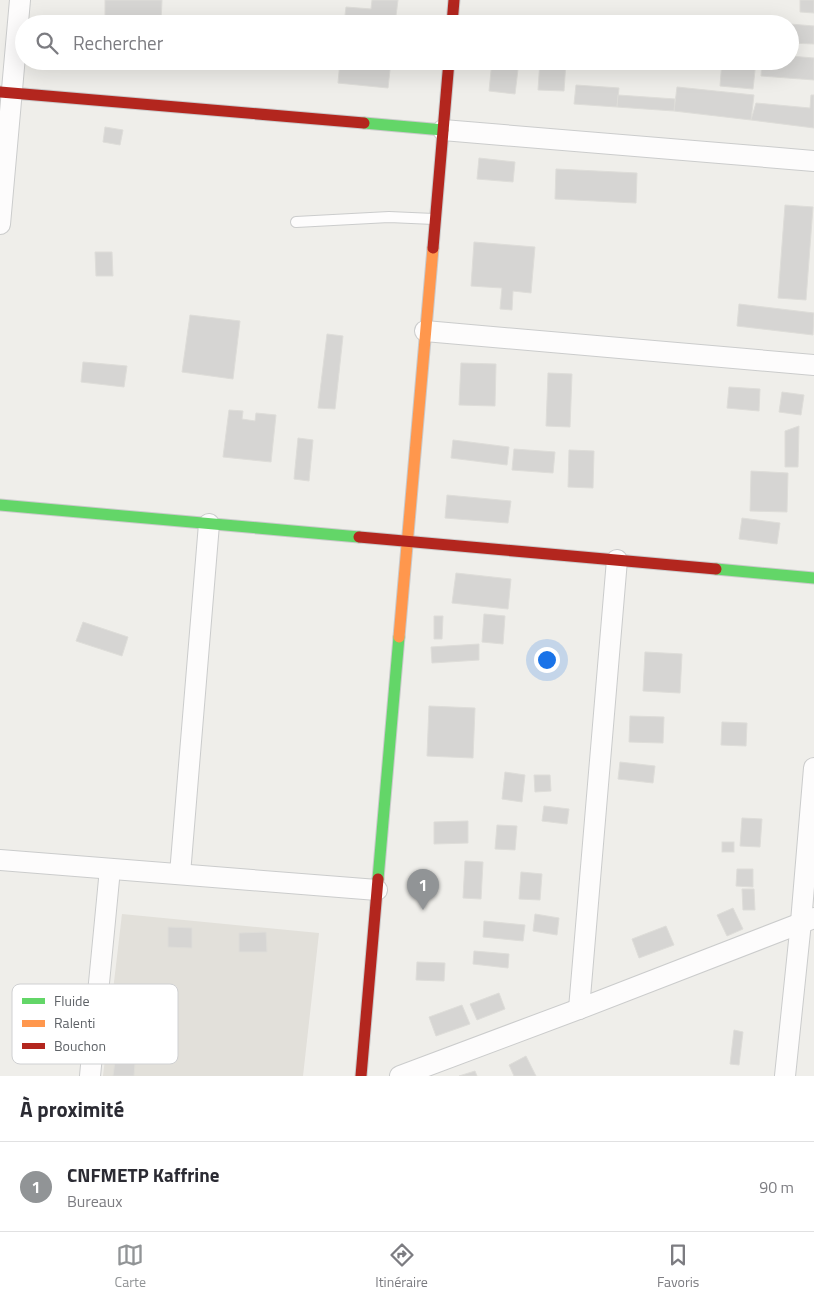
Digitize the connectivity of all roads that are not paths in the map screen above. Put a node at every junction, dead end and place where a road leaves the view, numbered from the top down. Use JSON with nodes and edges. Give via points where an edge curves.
{"nodes":[{"id":1,"x":20,"y":0,"type":"edge"},
{"id":2,"x":454,"y":0,"type":"edge"},
{"id":3,"x":18,"y":15,"type":"edge"},
{"id":4,"x":453,"y":15,"type":"edge"},
{"id":5,"x":15,"y":33,"type":"edge"},
{"id":6,"x":447,"y":70,"type":"edge"},
{"id":7,"x":6,"y":92,"type":"edge"},
{"id":8,"x":443,"y":130,"type":"junction"},
{"id":9,"x":814,"y":162,"type":"edge"},
{"id":10,"x":435,"y":219,"type":"junction"},
{"id":11,"x":296,"y":222,"type":"dead end"},
{"id":12,"x":0,"y":224,"type":"edge"},
{"id":13,"x":425,"y":330,"type":"junction"},
{"id":14,"x":814,"y":365,"type":"edge"},
{"id":15,"x":0,"y":505,"type":"edge"},
{"id":16,"x":208,"y":524,"type":"junction"},
{"id":17,"x":407,"y":542,"type":"junction"},
{"id":18,"x":617,"y":560,"type":"junction"},
{"id":19,"x":814,"y":578,"type":"edge"},
{"id":20,"x":814,"y":768,"type":"edge"},
{"id":21,"x":0,"y":860,"type":"edge"},
{"id":22,"x":110,"y":868,"type":"junction"},
{"id":23,"x":180,"y":874,"type":"junction"},
{"id":24,"x":377,"y":890,"type":"junction"},
{"id":25,"x":808,"y":920,"type":"edge"},
{"id":26,"x":99,"y":984,"type":"edge"},
{"id":27,"x":579,"y":1009,"type":"junction"},
{"id":28,"x":360,"y":1076,"type":"edge"},
{"id":29,"x":400,"y":1076,"type":"edge"},
{"id":30,"x":785,"y":1076,"type":"edge"}],
"edges":[{"from":1,"to":3,"type":"street"},
{"from":2,"to":4,"type":"street"},
{"from":5,"to":7,"type":"street"},
{"from":6,"to":8,"type":"street"},
{"from":7,"to":8,"type":"street"},
{"from":7,"to":12,"type":"street"},
{"from":8,"to":9,"type":"street"},
{"from":8,"to":10,"type":"street"},
{"from":10,"to":11,"type":"lane"},
{"from":10,"to":13,"type":"street"},
{"from":13,"to":14,"type":"street"},
{"from":13,"to":17,"type":"street"},
{"from":15,"to":16,"type":"street"},
{"from":16,"to":17,"type":"street"},
{"from":16,"to":23,"type":"street"},
{"from":17,"to":18,"type":"street"},
{"from":17,"to":24,"type":"street"},
{"from":18,"to":19,"type":"street"},
{"from":18,"to":27,"type":"street"},
{"from":20,"to":25,"type":"street"},
{"from":21,"to":22,"type":"street"},
{"from":22,"to":23,"type":"street"},
{"from":22,"to":26,"type":"street"},
{"from":23,"to":24,"type":"street"},
{"from":24,"to":28,"type":"street"},
{"from":25,"to":27,"type":"street"},
{"from":25,"to":30,"type":"street"},
{"from":27,"to":29,"type":"street"}]}
